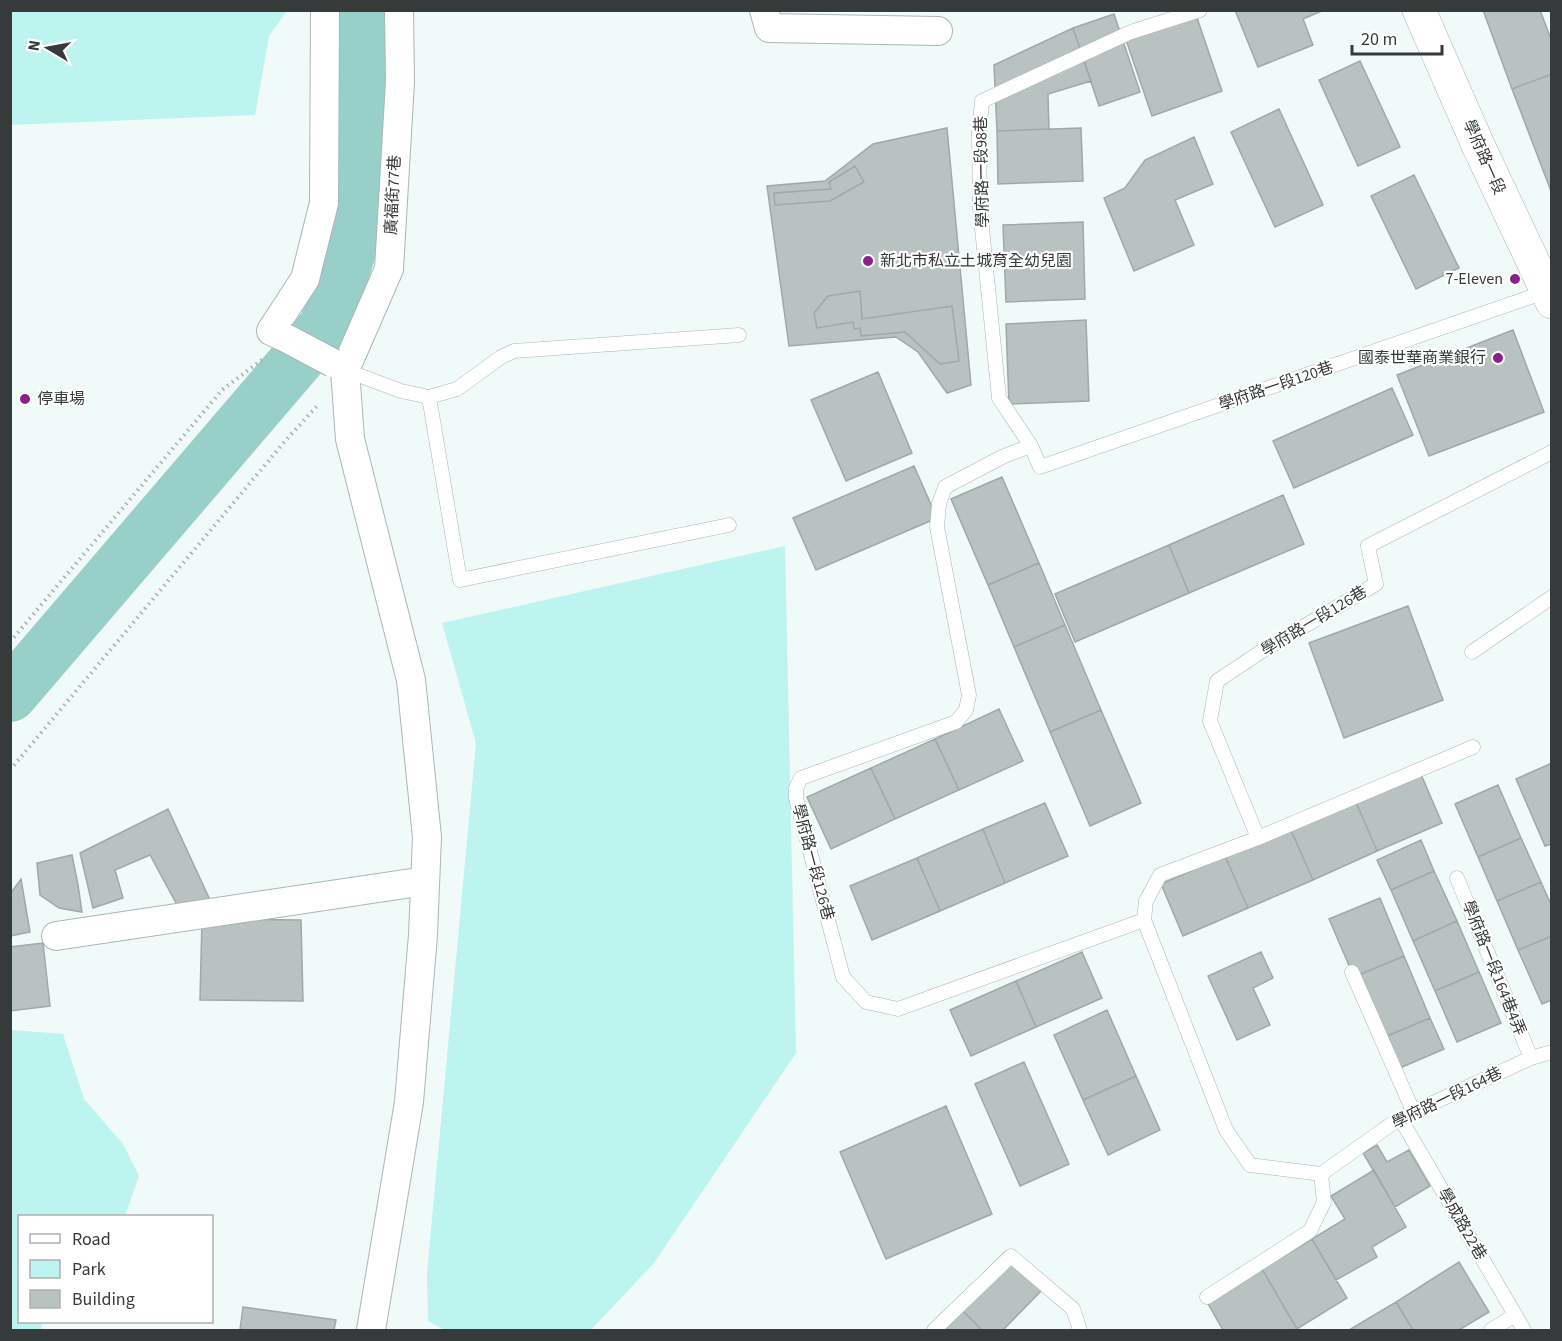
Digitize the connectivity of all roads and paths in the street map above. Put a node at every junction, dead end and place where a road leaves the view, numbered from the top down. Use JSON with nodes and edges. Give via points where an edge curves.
{"nodes":[{"id":1,"x":325,"y":10,"type":"edge"},
{"id":2,"x":399,"y":10,"type":"edge"},
{"id":3,"x":764,"y":10,"type":"edge"},
{"id":4,"x":1200,"y":10,"type":"edge"},
{"id":5,"x":1419,"y":10,"type":"edge"},
{"id":6,"x":938,"y":31,"type":"dead end"},
{"id":7,"x":1550,"y":295,"type":"edge"},
{"id":8,"x":739,"y":335,"type":"dead end"},
{"id":9,"x":274,"y":341,"type":"junction"},
{"id":10,"x":339,"y":367,"type":"junction"},
{"id":11,"x":429,"y":397,"type":"junction"},
{"id":12,"x":323,"y":399,"type":"dead end"},
{"id":13,"x":1030,"y":446,"type":"junction"},
{"id":14,"x":1551,"y":452,"type":"edge"},
{"id":15,"x":1040,"y":467,"type":"joint"},
{"id":16,"x":729,"y":525,"type":"dead end"},
{"id":17,"x":1551,"y":597,"type":"edge"},
{"id":18,"x":10,"y":642,"type":"edge"},
{"id":19,"x":1472,"y":652,"type":"dead end"},
{"id":20,"x":1473,"y":747,"type":"dead end"},
{"id":21,"x":10,"y":770,"type":"edge"},
{"id":22,"x":1258,"y":838,"type":"junction"},
{"id":23,"x":1457,"y":878,"type":"dead end"},
{"id":24,"x":425,"y":881,"type":"junction"},
{"id":25,"x":1144,"y":920,"type":"junction"},
{"id":26,"x":56,"y":936,"type":"dead end"},
{"id":27,"x":1352,"y":972,"type":"dead end"},
{"id":28,"x":1551,"y":1052,"type":"edge"},
{"id":29,"x":1531,"y":1058,"type":"junction"},
{"id":30,"x":1413,"y":1111,"type":"junction"},
{"id":31,"x":1400,"y":1118,"type":"junction"},
{"id":32,"x":1321,"y":1174,"type":"junction"},
{"id":33,"x":1208,"y":1297,"type":"dead end"},
{"id":34,"x":1515,"y":1315,"type":"junction"},
{"id":35,"x":371,"y":1330,"type":"edge"},
{"id":36,"x":934,"y":1330,"type":"edge"},
{"id":37,"x":1080,"y":1330,"type":"edge"},
{"id":38,"x":1491,"y":1330,"type":"edge"},
{"id":39,"x":1524,"y":1330,"type":"edge"}],
"edges":[{"from":1,"to":9,"type":"street","via":[[324,203],[305,279]]},
{"from":2,"to":10,"type":"street","name":"廣福街77巷","via":[[400,82],[389,269]]},
{"from":3,"to":6,"type":"street","via":[[769,28]]},
{"from":4,"to":13,"type":"lane","name":"學府路一段98巷","via":[[1131,32],[982,101],[980,208],[999,398]]},
{"from":5,"to":7,"type":"street","name":"學府路一段"},
{"from":7,"to":15,"type":"lane","name":"學府路一段120巷"},
{"from":8,"to":11,"type":"lane","via":[[514,351],[457,389]]},
{"from":9,"to":10,"type":"street","bridge":true},
{"from":9,"to":18,"type":"path","via":[[222,390]]},
{"from":10,"to":11,"type":"lane","via":[[401,391]]},
{"from":10,"to":24,"type":"street","via":[[350,439],[411,680],[427,837]]},
{"from":11,"to":16,"type":"lane","via":[[460,580]]},
{"from":12,"to":21,"type":"path"},
{"from":13,"to":15,"type":"lane","name":"學府路一段98巷"},
{"from":13,"to":25,"type":"lane","name":"學府路一段126巷","via":[[945,487],[939,504],[937,527],[969,695],[966,710],[956,722],[801,778],[796,798],[843,977],[866,1002],[898,1009]]},
{"from":14,"to":22,"type":"lane","name":"學府路一段126巷","via":[[1368,546],[1376,584],[1217,681],[1210,721]]},
{"from":17,"to":19,"type":"lane"},
{"from":20,"to":22,"type":"lane"},
{"from":22,"to":25,"type":"lane","via":[[1160,876],[1146,901]]},
{"from":23,"to":29,"type":"lane","name":"學府路一段164巷4弄"},
{"from":24,"to":26,"type":"street"},
{"from":24,"to":35,"type":"street","via":[[409,1102]]},
{"from":25,"to":32,"type":"lane","via":[[1226,1130],[1238,1148],[1251,1165]]},
{"from":27,"to":30,"type":"lane"},
{"from":28,"to":29,"type":"lane","name":"學府路一段164巷"},
{"from":29,"to":30,"type":"lane","name":"學府路一段164巷"},
{"from":30,"to":31,"type":"lane","name":"學府路一段164巷"},
{"from":31,"to":32,"type":"lane","name":"學府路一段164巷"},
{"from":31,"to":34,"type":"lane","name":"學成路22巷"},
{"from":32,"to":33,"type":"lane","via":[[1324,1202],[1310,1231]]},
{"from":34,"to":38,"type":"lane"},
{"from":34,"to":39,"type":"lane","name":"學成路22巷"},
{"from":36,"to":37,"type":"lane","via":[[1011,1256],[1073,1310]]}]}
